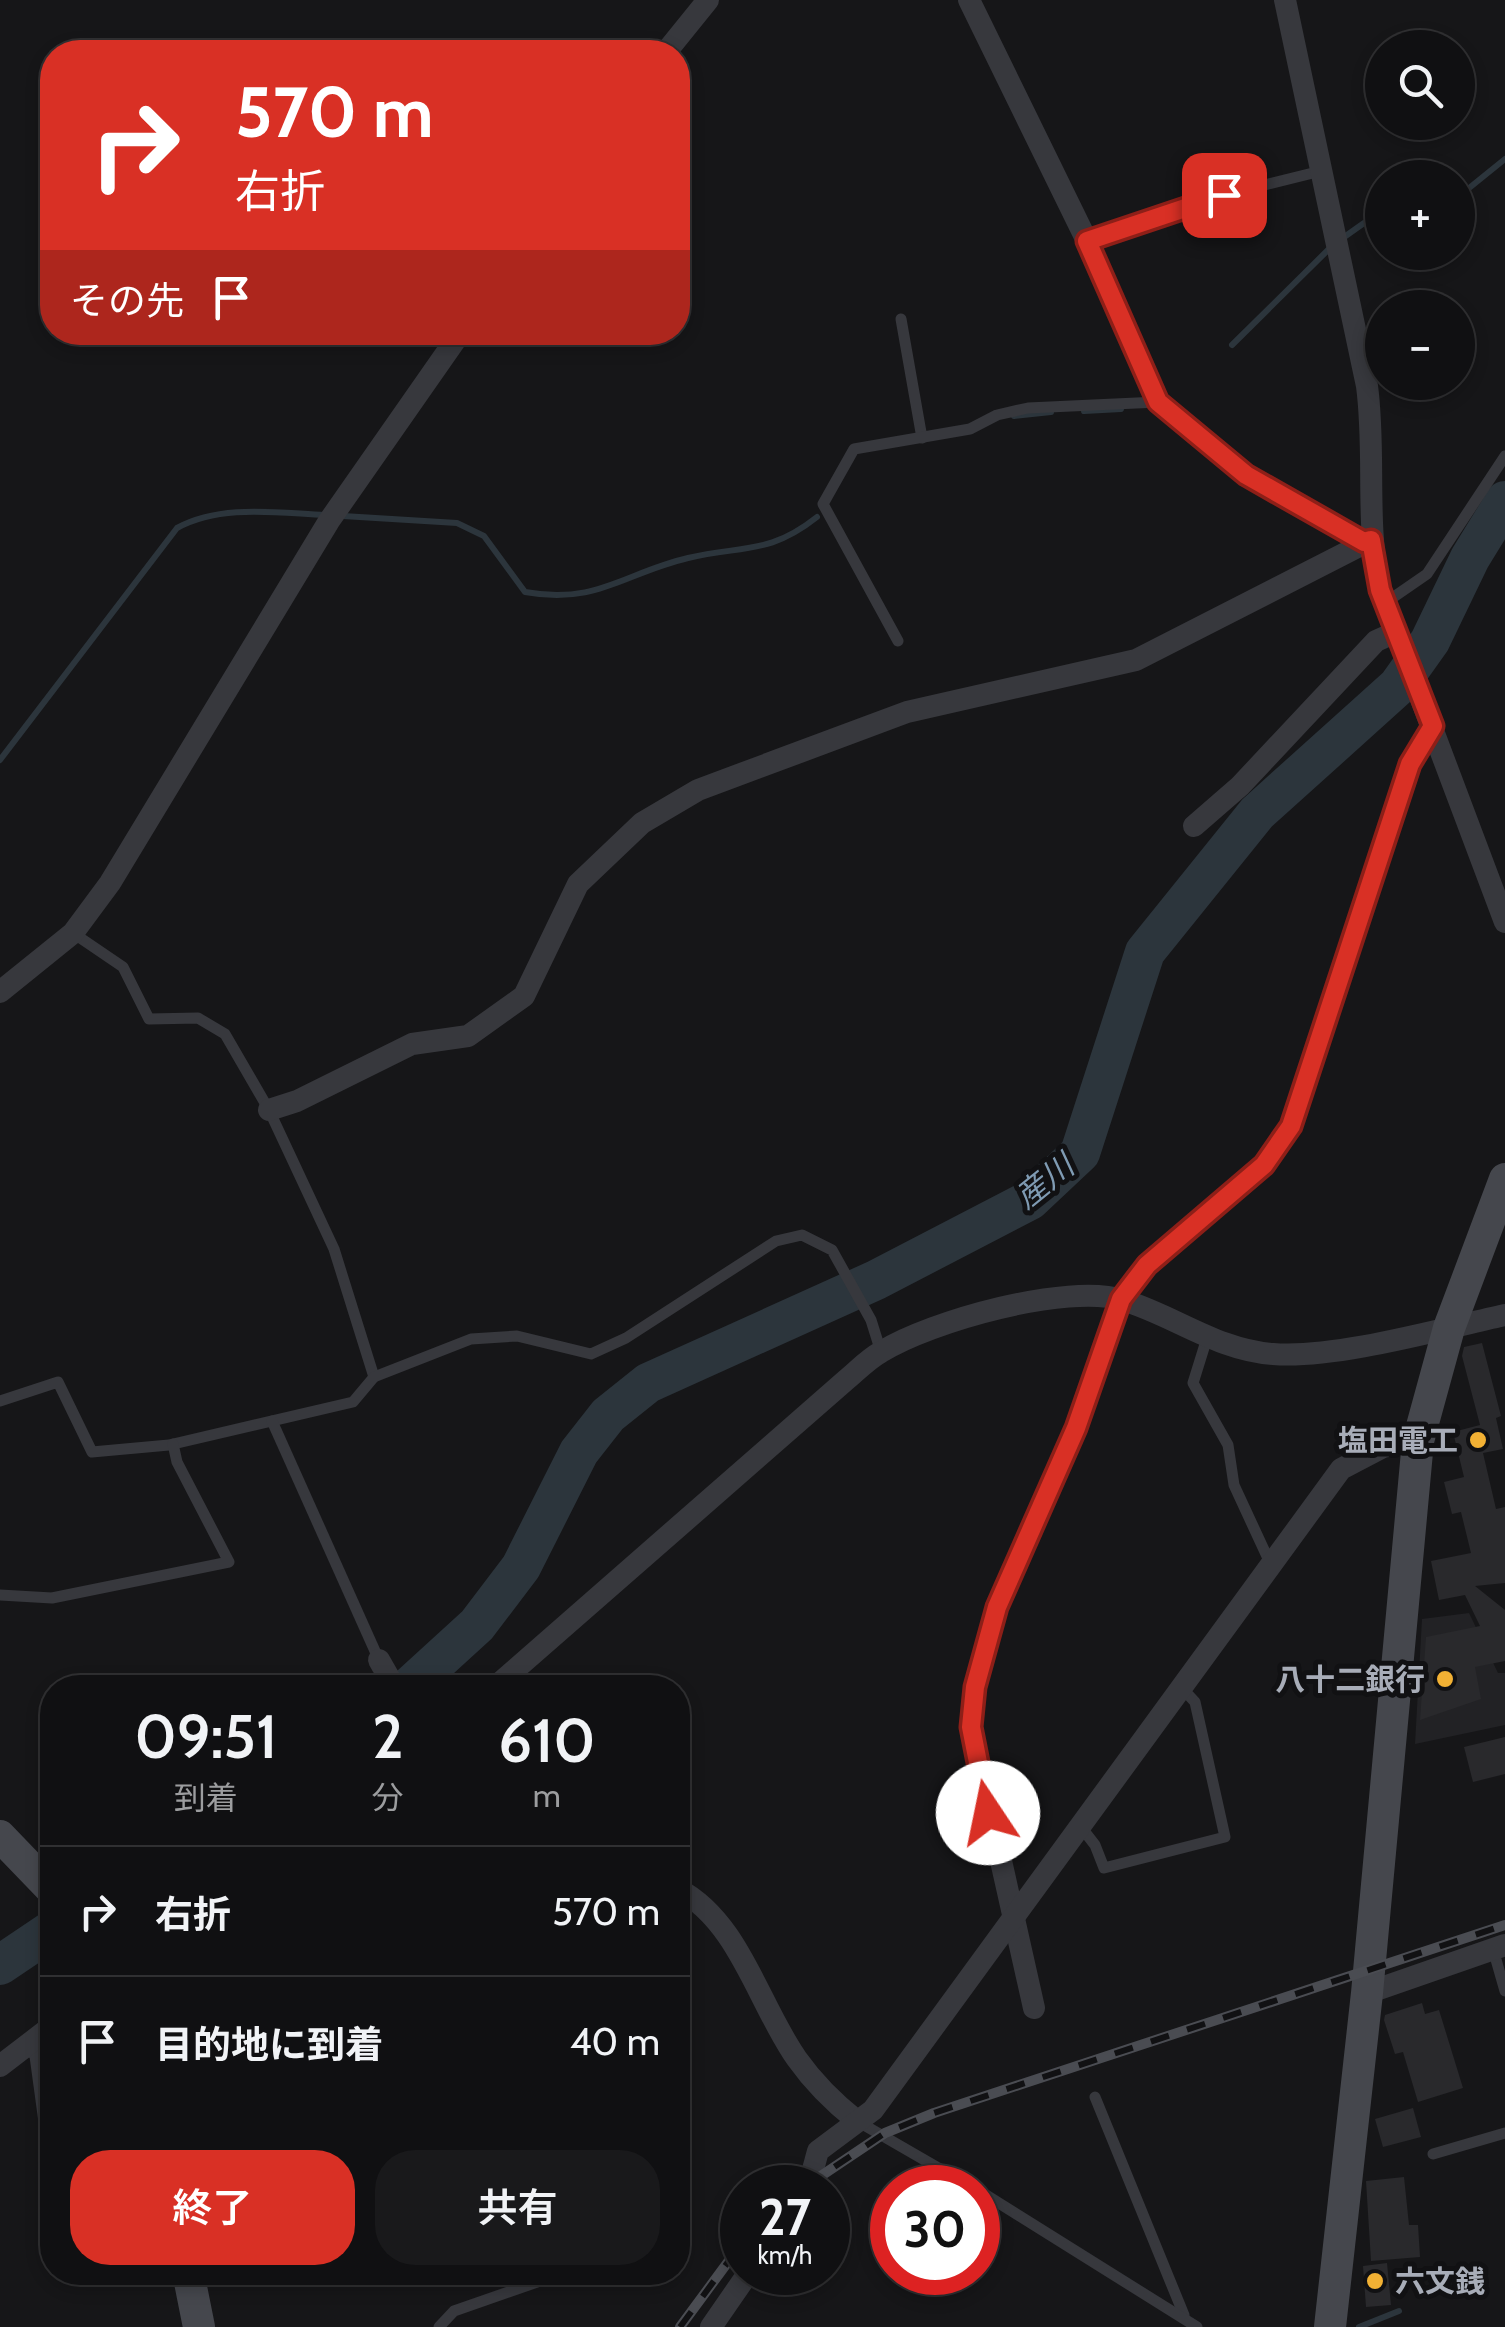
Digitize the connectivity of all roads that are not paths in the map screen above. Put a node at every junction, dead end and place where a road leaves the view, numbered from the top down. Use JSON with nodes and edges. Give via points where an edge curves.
{"nodes":[{"id":1,"x":708,"y":0,"type":"edge"},
{"id":2,"x":969,"y":0,"type":"edge"},
{"id":3,"x":1285,"y":0,"type":"edge"},
{"id":4,"x":676,"y":40,"type":"edge"},
{"id":5,"x":1321,"y":171,"type":"junction"},
{"id":6,"x":1087,"y":241,"type":"junction"},
{"id":7,"x":901,"y":319,"type":"dead end"},
{"id":8,"x":452,"y":345,"type":"edge"},
{"id":9,"x":1158,"y":402,"type":"junction"},
{"id":10,"x":922,"y":438,"type":"junction"},
{"id":11,"x":1505,"y":456,"type":"edge"},
{"id":12,"x":1368,"y":541,"type":"junction"},
{"id":13,"x":1385,"y":603,"type":"junction"},
{"id":14,"x":1397,"y":635,"type":"junction"},
{"id":15,"x":898,"y":641,"type":"dead end"},
{"id":16,"x":1429,"y":718,"type":"junction"},
{"id":17,"x":1194,"y":826,"type":"dead end"},
{"id":18,"x":1505,"y":922,"type":"edge"},
{"id":19,"x":73,"y":933,"type":"junction"},
{"id":20,"x":0,"y":992,"type":"edge"},
{"id":21,"x":269,"y":1110,"type":"junction"},
{"id":22,"x":1505,"y":1179,"type":"edge"},
{"id":23,"x":1121,"y":1299,"type":"junction"},
{"id":24,"x":1505,"y":1316,"type":"edge"},
{"id":25,"x":1448,"y":1328,"type":"junction"},
{"id":26,"x":1206,"y":1338,"type":"junction"},
{"id":27,"x":880,"y":1352,"type":"junction"},
{"id":28,"x":374,"y":1377,"type":"junction"},
{"id":29,"x":0,"y":1402,"type":"edge"},
{"id":30,"x":272,"y":1421,"type":"junction"},
{"id":31,"x":1418,"y":1442,"type":"junction"},
{"id":32,"x":173,"y":1444,"type":"junction"},
{"id":33,"x":1271,"y":1565,"type":"junction"},
{"id":34,"x":0,"y":1595,"type":"edge"},
{"id":35,"x":379,"y":1660,"type":"joint"},
{"id":36,"x":388,"y":1675,"type":"edge"},
{"id":37,"x":509,"y":1675,"type":"edge"},
{"id":38,"x":1182,"y":1688,"type":"junction"},
{"id":39,"x":1081,"y":1827,"type":"junction"},
{"id":40,"x":0,"y":1836,"type":"edge"},
{"id":41,"x":40,"y":1876,"type":"edge"},
{"id":42,"x":690,"y":1897,"type":"edge"},
{"id":43,"x":1014,"y":1919,"type":"junction"},
{"id":44,"x":1499,"y":1947,"type":"edge"},
{"id":45,"x":1505,"y":1991,"type":"edge"},
{"id":46,"x":1366,"y":1993,"type":"junction"},
{"id":47,"x":1034,"y":2008,"type":"dead end"},
{"id":48,"x":40,"y":2036,"type":"edge"},
{"id":49,"x":27,"y":2046,"type":"junction"},
{"id":50,"x":0,"y":2066,"type":"edge"},
{"id":51,"x":40,"y":2093,"type":"edge"},
{"id":52,"x":1096,"y":2096,"type":"dead end"},
{"id":53,"x":856,"y":2121,"type":"junction"},
{"id":54,"x":1505,"y":2133,"type":"edge"},
{"id":55,"x":1433,"y":2154,"type":"dead end"},
{"id":56,"x":814,"y":2165,"type":"edge"},
{"id":57,"x":933,"y":2165,"type":"edge"},
{"id":58,"x":1000,"y":2204,"type":"edge"},
{"id":59,"x":191,"y":2285,"type":"edge"},
{"id":60,"x":529,"y":2285,"type":"edge"},
{"id":61,"x":733,"y":2295,"type":"edge"},
{"id":62,"x":1184,"y":2317,"type":"junction"},
{"id":63,"x":199,"y":2327,"type":"edge"},
{"id":64,"x":440,"y":2327,"type":"edge"},
{"id":65,"x":711,"y":2327,"type":"edge"},
{"id":66,"x":1197,"y":2327,"type":"edge"},
{"id":67,"x":1330,"y":2327,"type":"edge"}],
"edges":[{"from":1,"to":4,"type":"street"},
{"from":2,"to":6,"type":"street"},
{"from":3,"to":5,"type":"street"},
{"from":5,"to":6,"type":"lane","via":[[1192,203]]},
{"from":5,"to":12,"type":"street","via":[[1371,413]]},
{"from":6,"to":9,"type":"street"},
{"from":7,"to":10,"type":"lane"},
{"from":8,"to":19,"type":"street","via":[[329,521],[110,883]]},
{"from":9,"to":10,"type":"lane","via":[[1028,408]]},
{"from":9,"to":12,"type":"street","via":[[1246,475]]},
{"from":10,"to":15,"type":"lane","via":[[854,448],[823,504]]},
{"from":11,"to":13,"type":"lane","via":[[1427,574]]},
{"from":12,"to":13,"type":"street"},
{"from":12,"to":21,"type":"street","via":[[1136,660],[907,712],[698,790],[642,824],[578,884],[524,996],[468,1036],[412,1044]]},
{"from":13,"to":14,"type":"street"},
{"from":14,"to":16,"type":"street"},
{"from":14,"to":17,"type":"street","via":[[1376,641]]},
{"from":16,"to":18,"type":"street"},
{"from":16,"to":23,"type":"street","via":[[1291,1126],[1264,1165],[1147,1265]]},
{"from":19,"to":20,"type":"street"},
{"from":19,"to":21,"type":"lane","via":[[122,967],[149,1019],[198,1018],[224,1034]]},
{"from":21,"to":28,"type":"lane","via":[[334,1249]]},
{"from":22,"to":25,"type":"street"},
{"from":23,"to":26,"type":"street"},
{"from":23,"to":27,"type":"street","via":[[1075,1296],[994,1311]]},
{"from":23,"to":43,"type":"street","via":[[1076,1428],[997,1607],[975,1687],[971,1727]]},
{"from":24,"to":25,"type":"street"},
{"from":25,"to":26,"type":"street","via":[[1308,1355],[1270,1354]]},
{"from":25,"to":31,"type":"street"},
{"from":26,"to":33,"type":"lane","via":[[1192,1383],[1228,1444],[1234,1485]]},
{"from":27,"to":28,"type":"lane","via":[[871,1320],[832,1250],[802,1235],[776,1241],[592,1354],[517,1336],[471,1339]]},
{"from":27,"to":37,"type":"street"},
{"from":28,"to":30,"type":"lane","via":[[353,1402]]},
{"from":29,"to":32,"type":"lane","via":[[58,1382],[92,1452]]},
{"from":30,"to":32,"type":"lane"},
{"from":30,"to":35,"type":"lane"},
{"from":31,"to":33,"type":"street","via":[[1384,1447],[1341,1470]]},
{"from":31,"to":46,"type":"street"},
{"from":32,"to":34,"type":"lane","via":[[229,1562],[52,1598]]},
{"from":33,"to":38,"type":"street"},
{"from":35,"to":36,"type":"street"},
{"from":38,"to":39,"type":"street"},
{"from":38,"to":39,"type":"lane","via":[[1196,1702],[1225,1837],[1104,1868]]},
{"from":39,"to":43,"type":"street"},
{"from":40,"to":41,"type":"street"},
{"from":42,"to":53,"type":"street","via":[[707,1906],[795,2056]]},
{"from":43,"to":47,"type":"street"},
{"from":43,"to":53,"type":"street","via":[[872,2110]]},
{"from":44,"to":45,"type":"lane"},
{"from":44,"to":46,"type":"street"},
{"from":46,"to":67,"type":"street"},
{"from":48,"to":49,"type":"street"},
{"from":49,"to":50,"type":"street"},
{"from":49,"to":51,"type":"lane","via":[[35,2056]]},
{"from":52,"to":62,"type":"lane"},
{"from":53,"to":56,"type":"street","via":[[818,2151]]},
{"from":53,"to":57,"type":"lane"},
{"from":54,"to":55,"type":"lane"},
{"from":58,"to":62,"type":"lane"},
{"from":59,"to":63,"type":"street"},
{"from":60,"to":64,"type":"lane","via":[[454,2311]]},
{"from":61,"to":65,"type":"street"},
{"from":62,"to":66,"type":"lane"}]}
